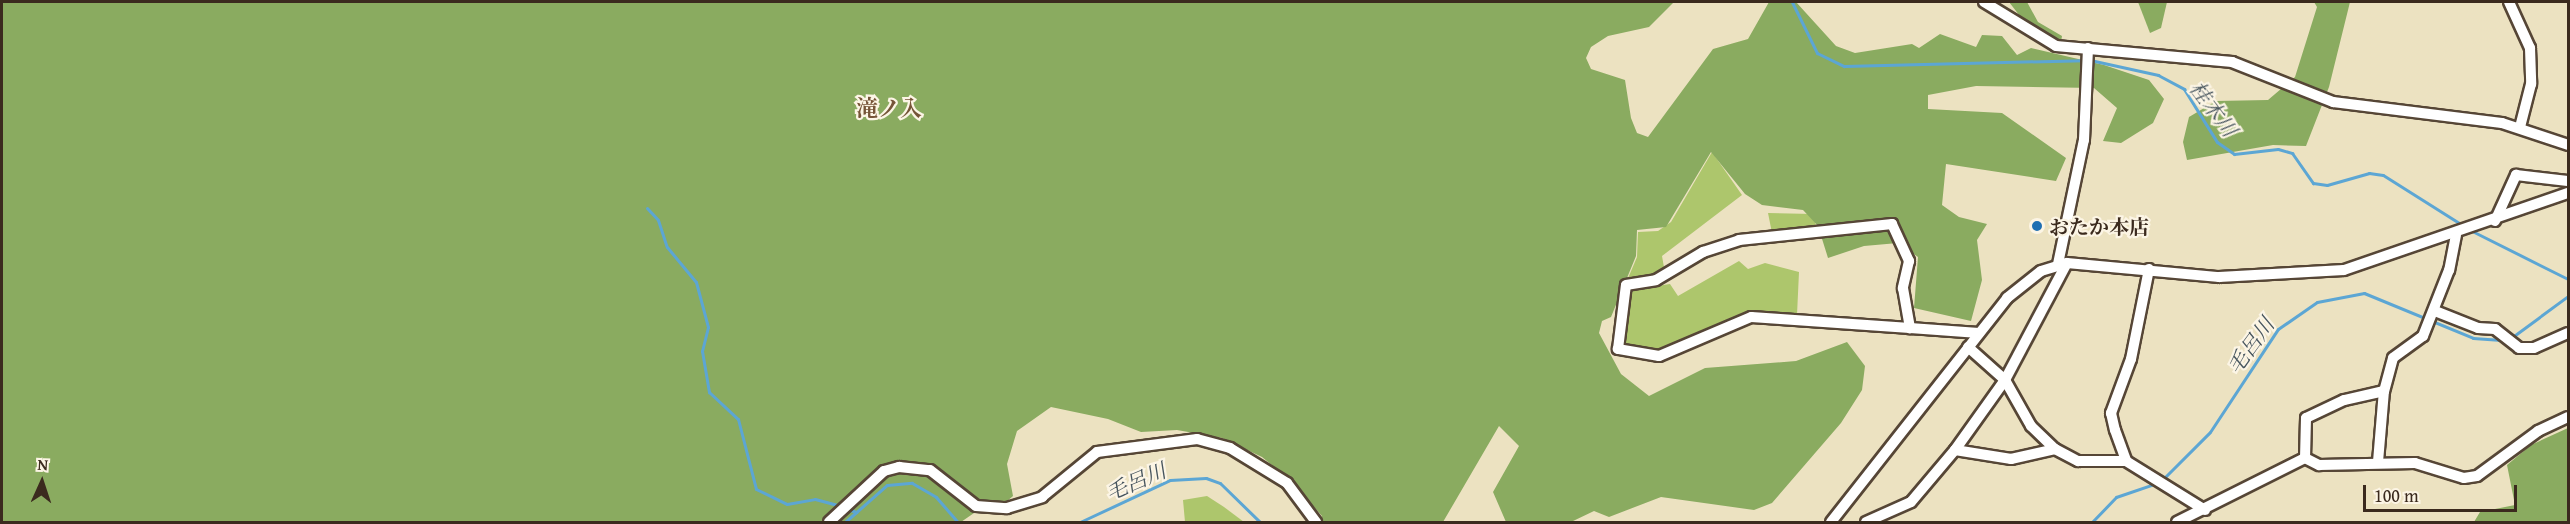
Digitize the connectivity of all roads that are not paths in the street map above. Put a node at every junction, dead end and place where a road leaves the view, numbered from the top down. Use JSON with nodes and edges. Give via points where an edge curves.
{"nodes":[{"id":1,"x":1984,"y":2,"type":"edge"},
{"id":2,"x":2509,"y":2,"type":"edge"},
{"id":3,"x":2088,"y":50,"type":"junction"},
{"id":4,"x":2520,"y":127,"type":"junction"},
{"id":5,"x":2568,"y":145,"type":"edge"},
{"id":6,"x":2568,"y":181,"type":"edge"},
{"id":7,"x":2568,"y":193,"type":"edge"},
{"id":8,"x":2494,"y":221,"type":"junction"},
{"id":9,"x":2458,"y":234,"type":"junction"},
{"id":10,"x":2062,"y":264,"type":"junction"},
{"id":11,"x":2149,"y":269,"type":"junction"},
{"id":12,"x":2434,"y":312,"type":"junction"},
{"id":13,"x":1910,"y":328,"type":"junction"},
{"id":14,"x":1979,"y":333,"type":"junction"},
{"id":15,"x":2568,"y":333,"type":"edge"},
{"id":16,"x":1968,"y":347,"type":"junction"},
{"id":17,"x":2005,"y":380,"type":"junction"},
{"id":18,"x":2384,"y":391,"type":"junction"},
{"id":19,"x":2568,"y":417,"type":"edge"},
{"id":20,"x":2055,"y":449,"type":"junction"},
{"id":21,"x":1955,"y":450,"type":"junction"},
{"id":22,"x":2305,"y":458,"type":"junction"},
{"id":23,"x":2126,"y":461,"type":"junction"},
{"id":24,"x":2378,"y":462,"type":"junction"},
{"id":25,"x":2205,"y":510,"type":"junction"},
{"id":26,"x":829,"y":522,"type":"edge"},
{"id":27,"x":1316,"y":522,"type":"edge"},
{"id":28,"x":1832,"y":522,"type":"edge"},
{"id":29,"x":1866,"y":522,"type":"edge"},
{"id":30,"x":2177,"y":522,"type":"edge"}],
"edges":[{"from":1,"to":3,"type":"street","via":[[2036,37],[2056,46]]},
{"from":2,"to":4,"type":"street","via":[[2530,48],[2531,84]]},
{"from":3,"to":4,"type":"street","via":[[2232,62],[2333,102]]},
{"from":3,"to":10,"type":"street","via":[[2084,140]]},
{"from":4,"to":5,"type":"street"},
{"from":6,"to":8,"type":"street","via":[[2516,175]]},
{"from":7,"to":8,"type":"street"},
{"from":8,"to":9,"type":"street"},
{"from":9,"to":11,"type":"street","via":[[2344,270],[2219,277]]},
{"from":9,"to":12,"type":"street"},
{"from":10,"to":11,"type":"street"},
{"from":10,"to":14,"type":"street","via":[[2024,280]]},
{"from":10,"to":17,"type":"street"},
{"from":11,"to":23,"type":"street","via":[[2131,360],[2111,413]]},
{"from":12,"to":15,"type":"street","via":[[2501,333],[2513,345],[2527,350]]},
{"from":12,"to":18,"type":"street","via":[[2419,342],[2393,358]]},
{"from":13,"to":13,"type":"street","via":[[1751,317],[1659,356],[1618,349],[1626,285],[1656,280],[1721,245],[1825,227],[1871,230],[1892,224],[1909,261],[1903,288]]},
{"from":13,"to":14,"type":"street"},
{"from":14,"to":16,"type":"street"},
{"from":16,"to":17,"type":"street"},
{"from":16,"to":28,"type":"street"},
{"from":17,"to":20,"type":"street","via":[[2031,426]]},
{"from":17,"to":21,"type":"street"},
{"from":18,"to":22,"type":"street","via":[[2350,398],[2306,418]]},
{"from":18,"to":24,"type":"street"},
{"from":19,"to":24,"type":"street","via":[[2531,436],[2477,476],[2455,477],[2415,462]]},
{"from":20,"to":21,"type":"street","via":[[2011,459]]},
{"from":20,"to":23,"type":"street","via":[[2078,460]]},
{"from":21,"to":29,"type":"street","via":[[1911,502]]},
{"from":22,"to":24,"type":"street","via":[[2319,465]]},
{"from":22,"to":25,"type":"street"},
{"from":23,"to":25,"type":"street"},
{"from":25,"to":30,"type":"street"},
{"from":26,"to":27,"type":"street","via":[[884,471],[899,466],[930,470],[976,506],[1007,508],[1042,497],[1097,452],[1188,439],[1248,457],[1287,483]]}]}
